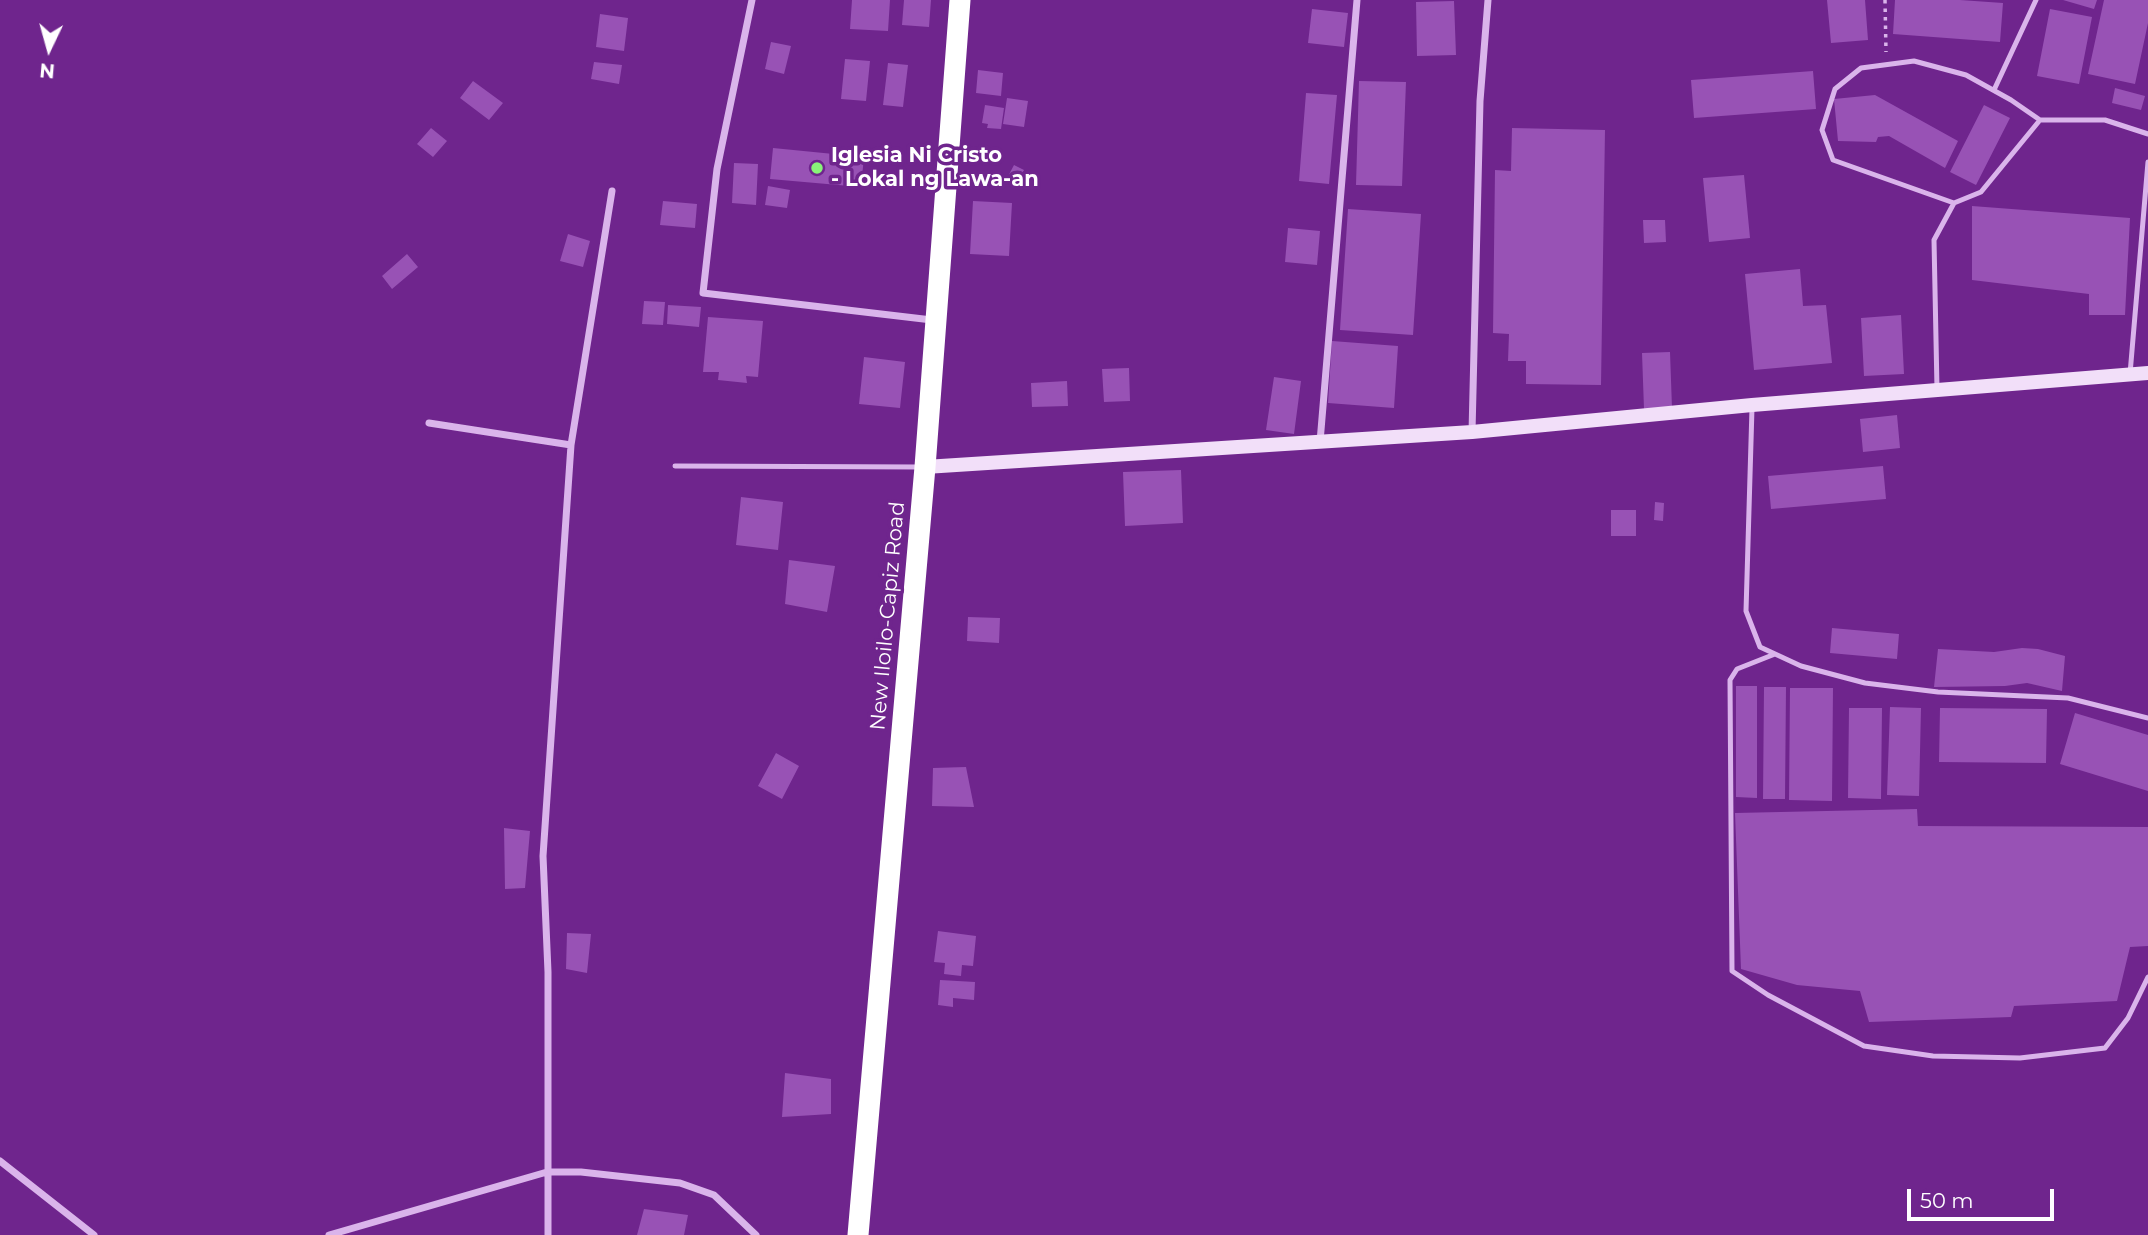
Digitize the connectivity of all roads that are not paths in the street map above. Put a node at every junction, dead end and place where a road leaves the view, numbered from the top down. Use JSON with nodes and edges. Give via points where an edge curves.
{"nodes":[{"id":1,"x":752,"y":0,"type":"edge"},
{"id":2,"x":960,"y":0,"type":"edge"},
{"id":3,"x":1357,"y":0,"type":"edge"},
{"id":4,"x":1488,"y":0,"type":"edge"},
{"id":5,"x":2036,"y":0,"type":"edge"},
{"id":6,"x":1994,"y":90,"type":"junction"},
{"id":7,"x":2040,"y":120,"type":"junction"},
{"id":8,"x":2148,"y":134,"type":"edge"},
{"id":9,"x":2148,"y":162,"type":"edge"},
{"id":10,"x":611,"y":191,"type":"dead end"},
{"id":11,"x":1954,"y":203,"type":"junction"},
{"id":12,"x":936,"y":321,"type":"junction"},
{"id":13,"x":2148,"y":373,"type":"edge"},
{"id":14,"x":2130,"y":374,"type":"junction"},
{"id":15,"x":1937,"y":390,"type":"junction"},
{"id":16,"x":1752,"y":405,"type":"junction"},
{"id":17,"x":429,"y":423,"type":"dead end"},
{"id":18,"x":1472,"y":432,"type":"junction"},
{"id":19,"x":1320,"y":442,"type":"junction"},
{"id":20,"x":571,"y":445,"type":"junction"},
{"id":21,"x":675,"y":467,"type":"dead end"},
{"id":22,"x":925,"y":467,"type":"junction"},
{"id":23,"x":1775,"y":654,"type":"junction"},
{"id":24,"x":2148,"y":718,"type":"edge"},
{"id":25,"x":2148,"y":977,"type":"edge"},
{"id":26,"x":0,"y":1161,"type":"edge"},
{"id":27,"x":547,"y":1172,"type":"junction"},
{"id":28,"x":94,"y":1235,"type":"edge"},
{"id":29,"x":329,"y":1235,"type":"edge"},
{"id":30,"x":548,"y":1235,"type":"edge"},
{"id":31,"x":756,"y":1235,"type":"edge"},
{"id":32,"x":859,"y":1235,"type":"edge"}],
"edges":[{"from":1,"to":12,"type":"street","via":[[717,169],[703,293]]},
{"from":2,"to":12,"type":"highway","name":"New Iloilo-Capiz Road"},
{"from":3,"to":19,"type":"street"},
{"from":4,"to":18,"type":"street","via":[[1480,101]]},
{"from":5,"to":6,"type":"lane"},
{"from":6,"to":7,"type":"lane"},
{"from":6,"to":11,"type":"lane","via":[[1966,75],[1914,61],[1861,68],[1835,89],[1822,130],[1833,160]]},
{"from":7,"to":8,"type":"lane","via":[[2105,120]]},
{"from":7,"to":11,"type":"lane","via":[[1981,191]]},
{"from":9,"to":14,"type":"lane"},
{"from":10,"to":20,"type":"street"},
{"from":11,"to":15,"type":"lane","via":[[1934,240]]},
{"from":12,"to":22,"type":"highway","name":"New Iloilo-Capiz Road"},
{"from":13,"to":14,"type":"main road"},
{"from":14,"to":15,"type":"main road"},
{"from":15,"to":16,"type":"main road"},
{"from":16,"to":18,"type":"main road"},
{"from":16,"to":23,"type":"lane","via":[[1746,611],[1760,647]]},
{"from":17,"to":20,"type":"street"},
{"from":18,"to":19,"type":"main road"},
{"from":19,"to":22,"type":"main road"},
{"from":20,"to":27,"type":"street","via":[[543,856],[548,972]]},
{"from":21,"to":22,"type":"lane"},
{"from":22,"to":32,"type":"highway","name":"New Iloilo-Capiz Road"},
{"from":23,"to":24,"type":"lane","via":[[1865,683],[1938,692],[2068,698]]},
{"from":23,"to":25,"type":"lane","via":[[1737,669],[1730,680],[1732,971],[1864,1046],[1933,1056],[2020,1058],[2105,1048]]},
{"from":26,"to":28,"type":"street"},
{"from":27,"to":29,"type":"street"},
{"from":27,"to":30,"type":"street"},
{"from":27,"to":31,"type":"street","via":[[680,1183],[714,1195]]}]}
